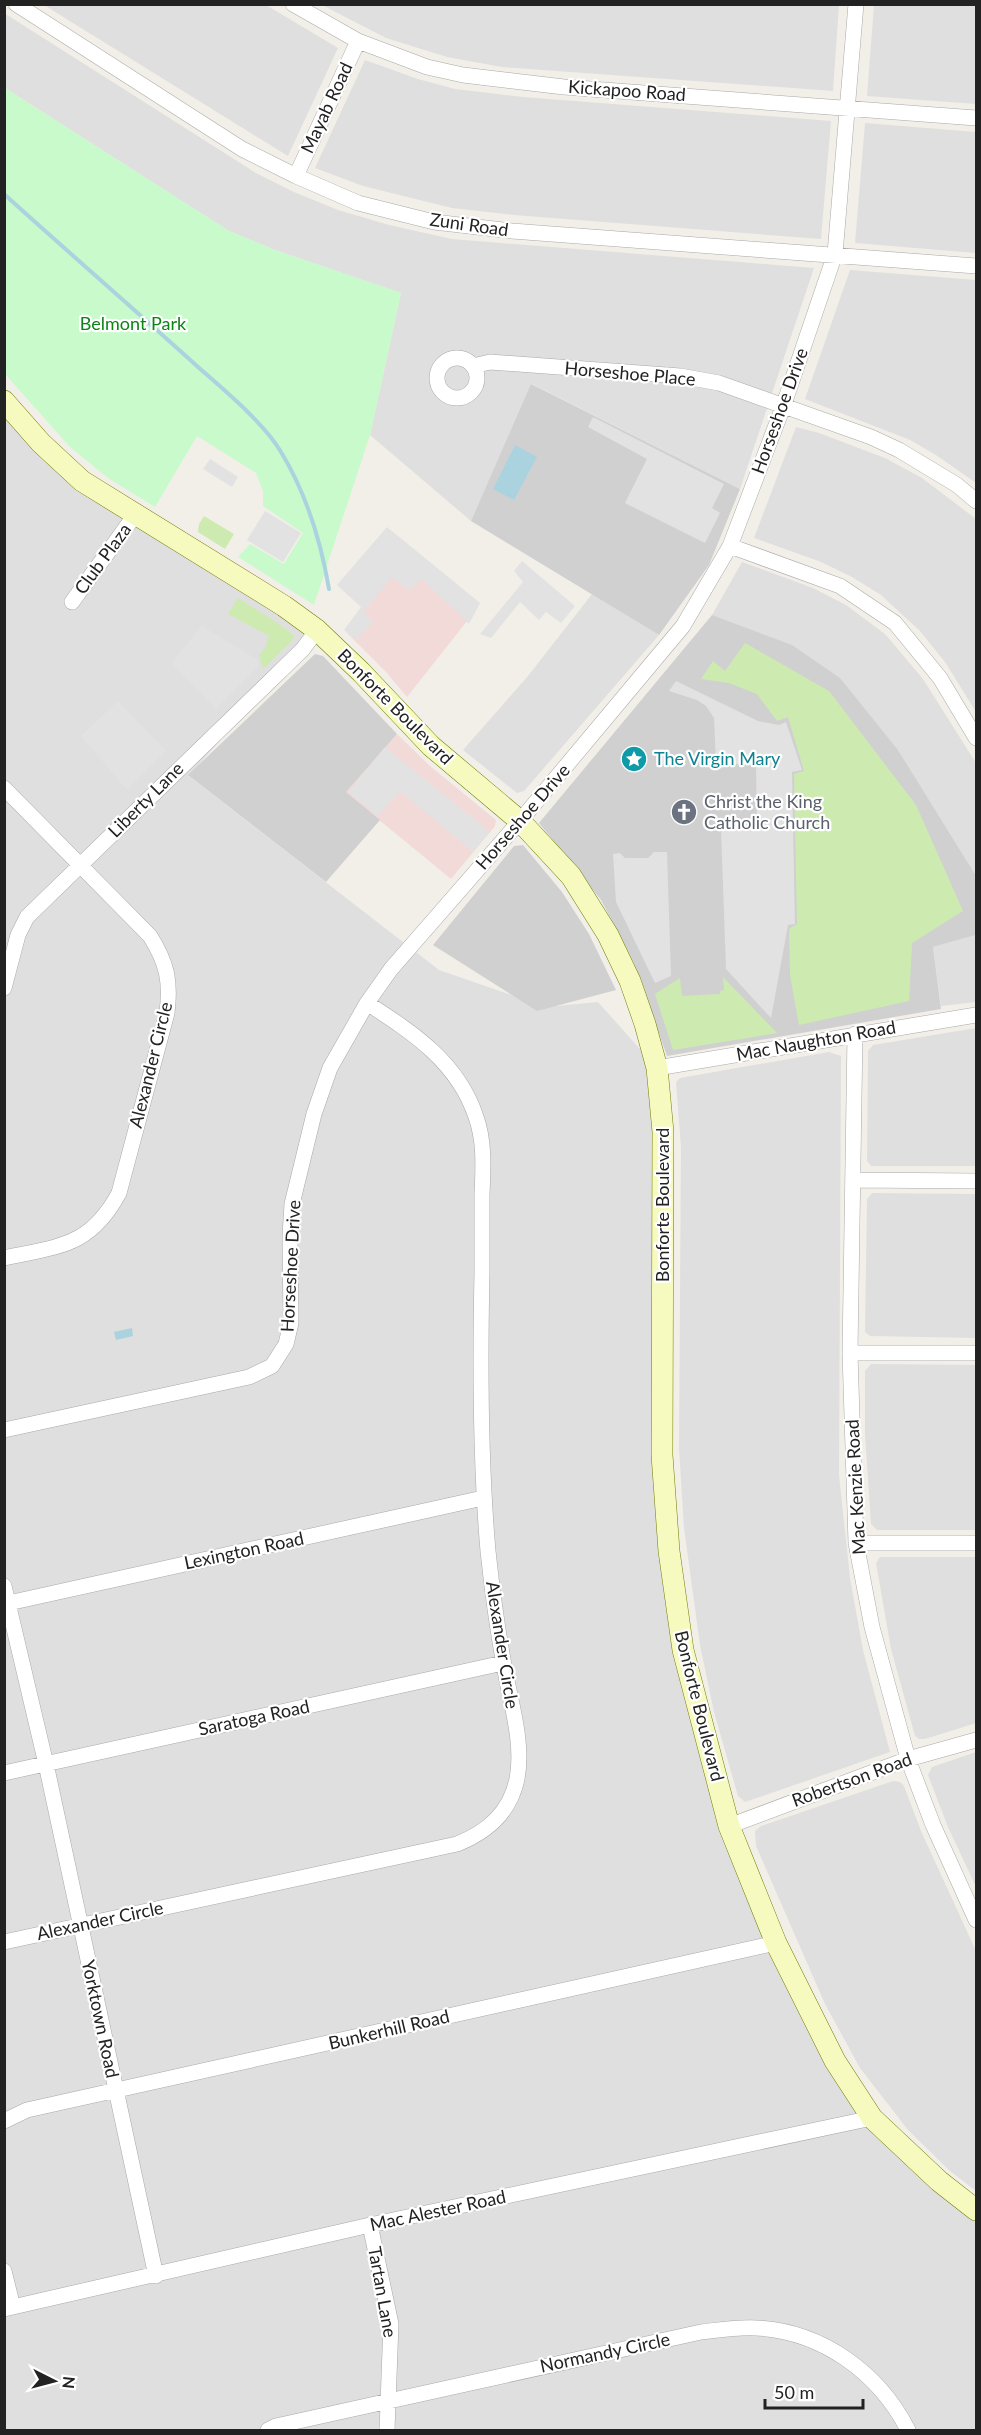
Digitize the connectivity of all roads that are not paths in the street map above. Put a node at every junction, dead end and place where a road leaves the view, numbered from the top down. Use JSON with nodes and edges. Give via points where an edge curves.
{"nodes":[{"id":1,"x":16,"y":4,"type":"edge"},
{"id":2,"x":293,"y":4,"type":"edge"},
{"id":3,"x":856,"y":4,"type":"edge"},
{"id":4,"x":357,"y":41,"type":"junction"},
{"id":5,"x":849,"y":108,"type":"junction"},
{"id":6,"x":976,"y":118,"type":"edge"},
{"id":7,"x":296,"y":176,"type":"junction"},
{"id":8,"x":835,"y":254,"type":"junction"},
{"id":9,"x":976,"y":266,"type":"edge"},
{"id":10,"x":473,"y":366,"type":"dead end"},
{"id":11,"x":4,"y":401,"type":"edge"},
{"id":12,"x":783,"y":406,"type":"junction"},
{"id":13,"x":976,"y":501,"type":"edge"},
{"id":14,"x":135,"y":515,"type":"junction"},
{"id":15,"x":730,"y":546,"type":"junction"},
{"id":16,"x":72,"y":602,"type":"dead end"},
{"id":17,"x":317,"y":630,"type":"junction"},
{"id":18,"x":976,"y":738,"type":"edge"},
{"id":19,"x":4,"y":788,"type":"edge"},
{"id":20,"x":520,"y":821,"type":"junction"},
{"id":21,"x":80,"y":866,"type":"junction"},
{"id":22,"x":4,"y":988,"type":"edge"},
{"id":23,"x":367,"y":1003,"type":"junction"},
{"id":24,"x":976,"y":1015,"type":"edge"},
{"id":25,"x":855,"y":1034,"type":"junction"},
{"id":26,"x":657,"y":1068,"type":"junction"},
{"id":27,"x":854,"y":1180,"type":"junction"},
{"id":28,"x":976,"y":1181,"type":"edge"},
{"id":29,"x":4,"y":1258,"type":"edge"},
{"id":30,"x":850,"y":1353,"type":"junction"},
{"id":31,"x":976,"y":1353,"type":"edge"},
{"id":32,"x":4,"y":1430,"type":"edge"},
{"id":33,"x":483,"y":1498,"type":"junction"},
{"id":34,"x":856,"y":1543,"type":"junction"},
{"id":35,"x":976,"y":1543,"type":"edge"},
{"id":36,"x":4,"y":1586,"type":"edge"},
{"id":37,"x":6,"y":1603,"type":"edge"},
{"id":38,"x":503,"y":1663,"type":"junction"},
{"id":39,"x":976,"y":1740,"type":"edge"},
{"id":40,"x":908,"y":1759,"type":"junction"},
{"id":41,"x":46,"y":1764,"type":"junction"},
{"id":42,"x":4,"y":1773,"type":"edge"},
{"id":43,"x":729,"y":1826,"type":"junction"},
{"id":44,"x":976,"y":1920,"type":"edge"},
{"id":45,"x":80,"y":1925,"type":"junction"},
{"id":46,"x":4,"y":1942,"type":"edge"},
{"id":47,"x":776,"y":1943,"type":"junction"},
{"id":48,"x":116,"y":2092,"type":"junction"},
{"id":49,"x":872,"y":2118,"type":"junction"},
{"id":50,"x":4,"y":2121,"type":"edge"},
{"id":51,"x":976,"y":2210,"type":"edge"},
{"id":52,"x":370,"y":2225,"type":"junction"},
{"id":53,"x":4,"y":2271,"type":"edge"},
{"id":54,"x":156,"y":2276,"type":"junction"},
{"id":55,"x":9,"y":2308,"type":"edge"},
{"id":56,"x":389,"y":2401,"type":"junction"},
{"id":57,"x":268,"y":2430,"type":"edge"},
{"id":58,"x":387,"y":2430,"type":"edge"},
{"id":59,"x":908,"y":2430,"type":"edge"}],
"edges":[{"from":1,"to":7,"type":"street","name":"Zuni Road","via":[[242,149]]},
{"from":2,"to":4,"type":"street","name":"Kickapoo Road"},
{"from":3,"to":5,"type":"street","name":"Horseshoe Drive"},
{"from":4,"to":5,"type":"street","name":"Kickapoo Road","via":[[427,67],[501,81]]},
{"from":4,"to":7,"type":"street","name":"Mayab Road"},
{"from":5,"to":6,"type":"street","name":"Kickapoo Road"},
{"from":5,"to":8,"type":"street","name":"Horseshoe Drive"},
{"from":7,"to":8,"type":"street","name":"Zuni Road","via":[[358,202],[434,222]]},
{"from":8,"to":9,"type":"street","name":"Zuni Road"},
{"from":8,"to":12,"type":"street","name":"Horseshoe Drive"},
{"from":10,"to":12,"type":"street","name":"Horseshoe Place","via":[[490,362],[680,376],[719,383]]},
{"from":11,"to":14,"type":"main road","name":"Bonforte Boulevard","via":[[82,481]]},
{"from":12,"to":13,"type":"street","name":"Horseshoe Place","via":[[899,450]]},
{"from":12,"to":15,"type":"street","name":"Horseshoe Drive"},
{"from":14,"to":16,"type":"street","name":"Club Plaza"},
{"from":14,"to":17,"type":"main road","name":"Bonforte Boulevard"},
{"from":15,"to":18,"type":"street","via":[[840,586],[895,623],[940,678]]},
{"from":15,"to":20,"type":"street","name":"Horseshoe Drive","via":[[683,626]]},
{"from":17,"to":20,"type":"main road","name":"Bonforte Boulevard","via":[[431,746]]},
{"from":17,"to":21,"type":"street","name":"Liberty Lane","via":[[303,649]]},
{"from":19,"to":21,"type":"street","name":"Alexander Circle"},
{"from":20,"to":23,"type":"street","name":"Horseshoe Drive","via":[[391,969]]},
{"from":20,"to":26,"type":"main road","name":"Bonforte Boulevard","via":[[571,876],[608,935],[630,981]]},
{"from":21,"to":22,"type":"street","name":"Liberty Lane","via":[[22,924]]},
{"from":21,"to":29,"type":"street","name":"Alexander Circle","via":[[158,948],[169,980],[167,1013],[119,1193],[111,1208],[77,1240]]},
{"from":23,"to":32,"type":"street","name":"Horseshoe Drive","via":[[330,1068],[314,1114],[292,1204],[291,1323],[286,1344],[272,1366],[249,1377]]},
{"from":23,"to":33,"type":"street","name":"Alexander Circle","via":[[418,1037],[444,1060],[477,1117],[483,1147]]},
{"from":24,"to":25,"type":"street","name":"Mac Naughton Road"},
{"from":25,"to":26,"type":"street","name":"Mac Naughton Road"},
{"from":25,"to":27,"type":"street","name":"Mac Kenzie Road"},
{"from":26,"to":43,"type":"main road","name":"Bonforte Boulevard","via":[[664,1143],[662,1455],[669,1551],[683,1650]]},
{"from":27,"to":28,"type":"street"},
{"from":27,"to":30,"type":"street","name":"Mac Kenzie Road"},
{"from":30,"to":31,"type":"street"},
{"from":30,"to":34,"type":"street","name":"Mac Kenzie Road"},
{"from":33,"to":37,"type":"street","name":"Lexington Road"},
{"from":33,"to":38,"type":"street","name":"Alexander Circle"},
{"from":34,"to":35,"type":"street"},
{"from":34,"to":40,"type":"street","name":"Mac Kenzie Road","via":[[872,1628]]},
{"from":36,"to":37,"type":"street","name":"Yorktown Road"},
{"from":37,"to":41,"type":"street","name":"Yorktown Road"},
{"from":38,"to":41,"type":"street","name":"Saratoga Road"},
{"from":38,"to":45,"type":"street","name":"Alexander Circle","via":[[518,1740],[517,1780],[500,1816],[481,1832],[457,1844]]},
{"from":39,"to":40,"type":"street","name":"Robertson Road"},
{"from":40,"to":43,"type":"street","name":"Robertson Road"},
{"from":40,"to":44,"type":"street","name":"Mac Kenzie Road"},
{"from":41,"to":42,"type":"street","name":"Saratoga Road"},
{"from":41,"to":45,"type":"street","name":"Yorktown Road"},
{"from":43,"to":47,"type":"main road","name":"Bonforte Boulevard"},
{"from":45,"to":46,"type":"street","name":"Alexander Circle"},
{"from":45,"to":48,"type":"street","name":"Yorktown Road"},
{"from":47,"to":48,"type":"street","name":"Bunkerhill Road"},
{"from":47,"to":49,"type":"main road","name":"Bonforte Boulevard","via":[[835,2061]]},
{"from":48,"to":50,"type":"street","name":"Bunkerhill Road","via":[[27,2110]]},
{"from":48,"to":54,"type":"street","name":"Yorktown Road"},
{"from":49,"to":51,"type":"main road","name":"Bonforte Boulevard"},
{"from":49,"to":52,"type":"street","name":"Mac Alester Road"},
{"from":52,"to":54,"type":"street","name":"Mac Alester Road"},
{"from":52,"to":56,"type":"street","name":"Tartan Lane","via":[[391,2324]]},
{"from":53,"to":55,"type":"street"},
{"from":54,"to":55,"type":"street","name":"Mac Alester Road"},
{"from":56,"to":57,"type":"street","name":"Normandy Circle"},
{"from":56,"to":58,"type":"street","name":"Tartan Lane"},
{"from":56,"to":59,"type":"street","name":"Normandy Circle","via":[[701,2332],[756,2328],[800,2335],[844,2358],[867,2374],[885,2394]]}]}
